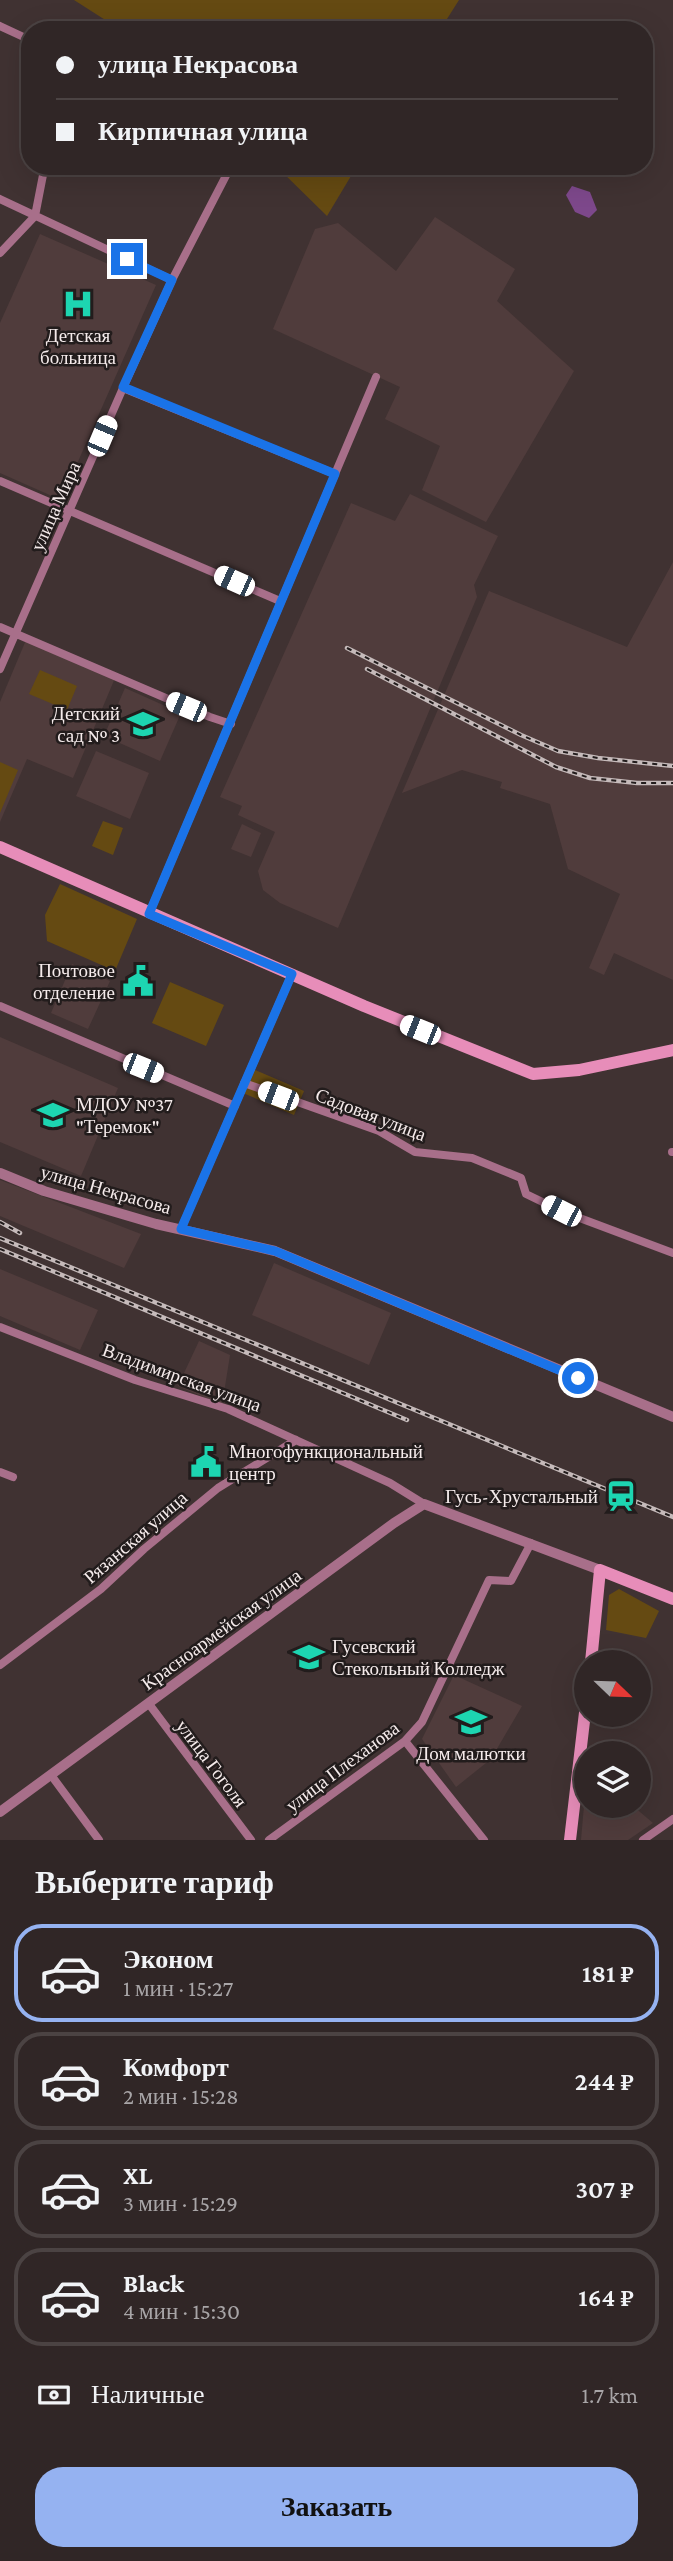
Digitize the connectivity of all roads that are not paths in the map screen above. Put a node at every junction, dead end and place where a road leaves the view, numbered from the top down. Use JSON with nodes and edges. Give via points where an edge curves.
{"nodes":[{"id":1,"x":0,"y":26,"type":"edge"},
{"id":2,"x":21,"y":36,"type":"edge"},
{"id":3,"x":43,"y":175,"type":"edge"},
{"id":4,"x":226,"y":175,"type":"edge"},
{"id":5,"x":0,"y":199,"type":"edge"},
{"id":6,"x":35,"y":216,"type":"junction"},
{"id":7,"x":0,"y":253,"type":"edge"},
{"id":8,"x":172,"y":280,"type":"junction"},
{"id":9,"x":376,"y":377,"type":"dead end"},
{"id":10,"x":123,"y":387,"type":"junction"},
{"id":11,"x":335,"y":474,"type":"junction"},
{"id":12,"x":0,"y":481,"type":"edge"},
{"id":13,"x":71,"y":510,"type":"junction"},
{"id":14,"x":280,"y":601,"type":"junction"},
{"id":15,"x":0,"y":627,"type":"edge"},
{"id":16,"x":15,"y":634,"type":"junction"},
{"id":17,"x":0,"y":669,"type":"edge"},
{"id":18,"x":230,"y":724,"type":"junction"},
{"id":19,"x":0,"y":847,"type":"edge"},
{"id":20,"x":149,"y":914,"type":"junction"},
{"id":21,"x":292,"y":974,"type":"junction"},
{"id":22,"x":0,"y":1006,"type":"edge"},
{"id":23,"x":673,"y":1051,"type":"edge"},
{"id":24,"x":244,"y":1083,"type":"junction"},
{"id":25,"x":235,"y":1106,"type":"junction"},
{"id":26,"x":0,"y":1173,"type":"edge"},
{"id":27,"x":181,"y":1229,"type":"junction"},
{"id":28,"x":673,"y":1253,"type":"edge"},
{"id":29,"x":0,"y":1327,"type":"edge"},
{"id":30,"x":673,"y":1417,"type":"edge"},
{"id":31,"x":296,"y":1440,"type":"junction"},
{"id":32,"x":0,"y":1472,"type":"edge"},
{"id":33,"x":13,"y":1477,"type":"dead end"},
{"id":34,"x":425,"y":1504,"type":"junction"},
{"id":35,"x":531,"y":1543,"type":"junction"},
{"id":36,"x":600,"y":1570,"type":"junction"},
{"id":37,"x":673,"y":1599,"type":"edge"},
{"id":38,"x":592,"y":1650,"type":"edge"},
{"id":39,"x":0,"y":1665,"type":"edge"},
{"id":40,"x":149,"y":1704,"type":"junction"},
{"id":41,"x":583,"y":1727,"type":"edge"},
{"id":42,"x":405,"y":1741,"type":"junction"},
{"id":43,"x":51,"y":1774,"type":"junction"},
{"id":44,"x":0,"y":1812,"type":"edge"},
{"id":45,"x":673,"y":1819,"type":"edge"},
{"id":46,"x":656,"y":1831,"type":"junction"},
{"id":47,"x":99,"y":1840,"type":"edge"},
{"id":48,"x":251,"y":1840,"type":"edge"},
{"id":49,"x":269,"y":1840,"type":"edge"},
{"id":50,"x":484,"y":1840,"type":"edge"},
{"id":51,"x":570,"y":1840,"type":"edge"},
{"id":52,"x":643,"y":1840,"type":"edge"},
{"id":53,"x":663,"y":1840,"type":"edge"}],
"edges":[{"from":1,"to":2,"type":"street"},
{"from":3,"to":6,"type":"street"},
{"from":4,"to":8,"type":"street","name":"улица Мира"},
{"from":5,"to":6,"type":"street"},
{"from":6,"to":7,"type":"street"},
{"from":6,"to":8,"type":"street"},
{"from":8,"to":10,"type":"street","name":"улица Мира"},
{"from":9,"to":11,"type":"street"},
{"from":10,"to":11,"type":"street"},
{"from":10,"to":13,"type":"street","name":"улица Мира"},
{"from":11,"to":14,"type":"street"},
{"from":12,"to":13,"type":"street"},
{"from":13,"to":14,"type":"street"},
{"from":13,"to":16,"type":"street","name":"улица Мира"},
{"from":14,"to":18,"type":"street"},
{"from":15,"to":16,"type":"street"},
{"from":16,"to":17,"type":"street","name":"улица Мира"},
{"from":16,"to":18,"type":"street"},
{"from":18,"to":20,"type":"street"},
{"from":19,"to":20,"type":"main road"},
{"from":20,"to":21,"type":"main road"},
{"from":21,"to":23,"type":"main road","via":[[533,1074],[579,1070]]},
{"from":21,"to":24,"type":"street"},
{"from":22,"to":25,"type":"street"},
{"from":24,"to":25,"type":"street"},
{"from":24,"to":28,"type":"street","name":"Садовая улица","via":[[379,1131],[415,1152],[472,1158],[521,1178],[526,1194],[561,1211]]},
{"from":25,"to":27,"type":"street"},
{"from":26,"to":27,"type":"street","name":"улица Некрасова","via":[[44,1191]]},
{"from":27,"to":30,"type":"street","name":"улица Некрасова","via":[[275,1251]]},
{"from":29,"to":31,"type":"street","name":"Владимирская улица","via":[[135,1380],[228,1409]]},
{"from":31,"to":34,"type":"street","name":"Владимирская улица"},
{"from":31,"to":39,"type":"street","name":"Рязанская улица","via":[[218,1488],[101,1589]]},
{"from":32,"to":33,"type":"street"},
{"from":34,"to":35,"type":"street"},
{"from":34,"to":40,"type":"street","name":"Красноармейская улица"},
{"from":35,"to":36,"type":"street"},
{"from":35,"to":42,"type":"street","name":"улица Плеханова","via":[[511,1581],[489,1580],[422,1722]]},
{"from":36,"to":37,"type":"main road"},
{"from":36,"to":38,"type":"main road"},
{"from":40,"to":43,"type":"street","name":"Красноармейская улица"},
{"from":40,"to":48,"type":"street","name":"улица Гоголя"},
{"from":41,"to":51,"type":"main road"},
{"from":42,"to":49,"type":"street","name":"улица Плеханова"},
{"from":42,"to":50,"type":"street"},
{"from":43,"to":44,"type":"street","name":"Красноармейская улица"},
{"from":43,"to":47,"type":"street"},
{"from":45,"to":46,"type":"street"},
{"from":46,"to":52,"type":"street"},
{"from":46,"to":53,"type":"street"}]}
